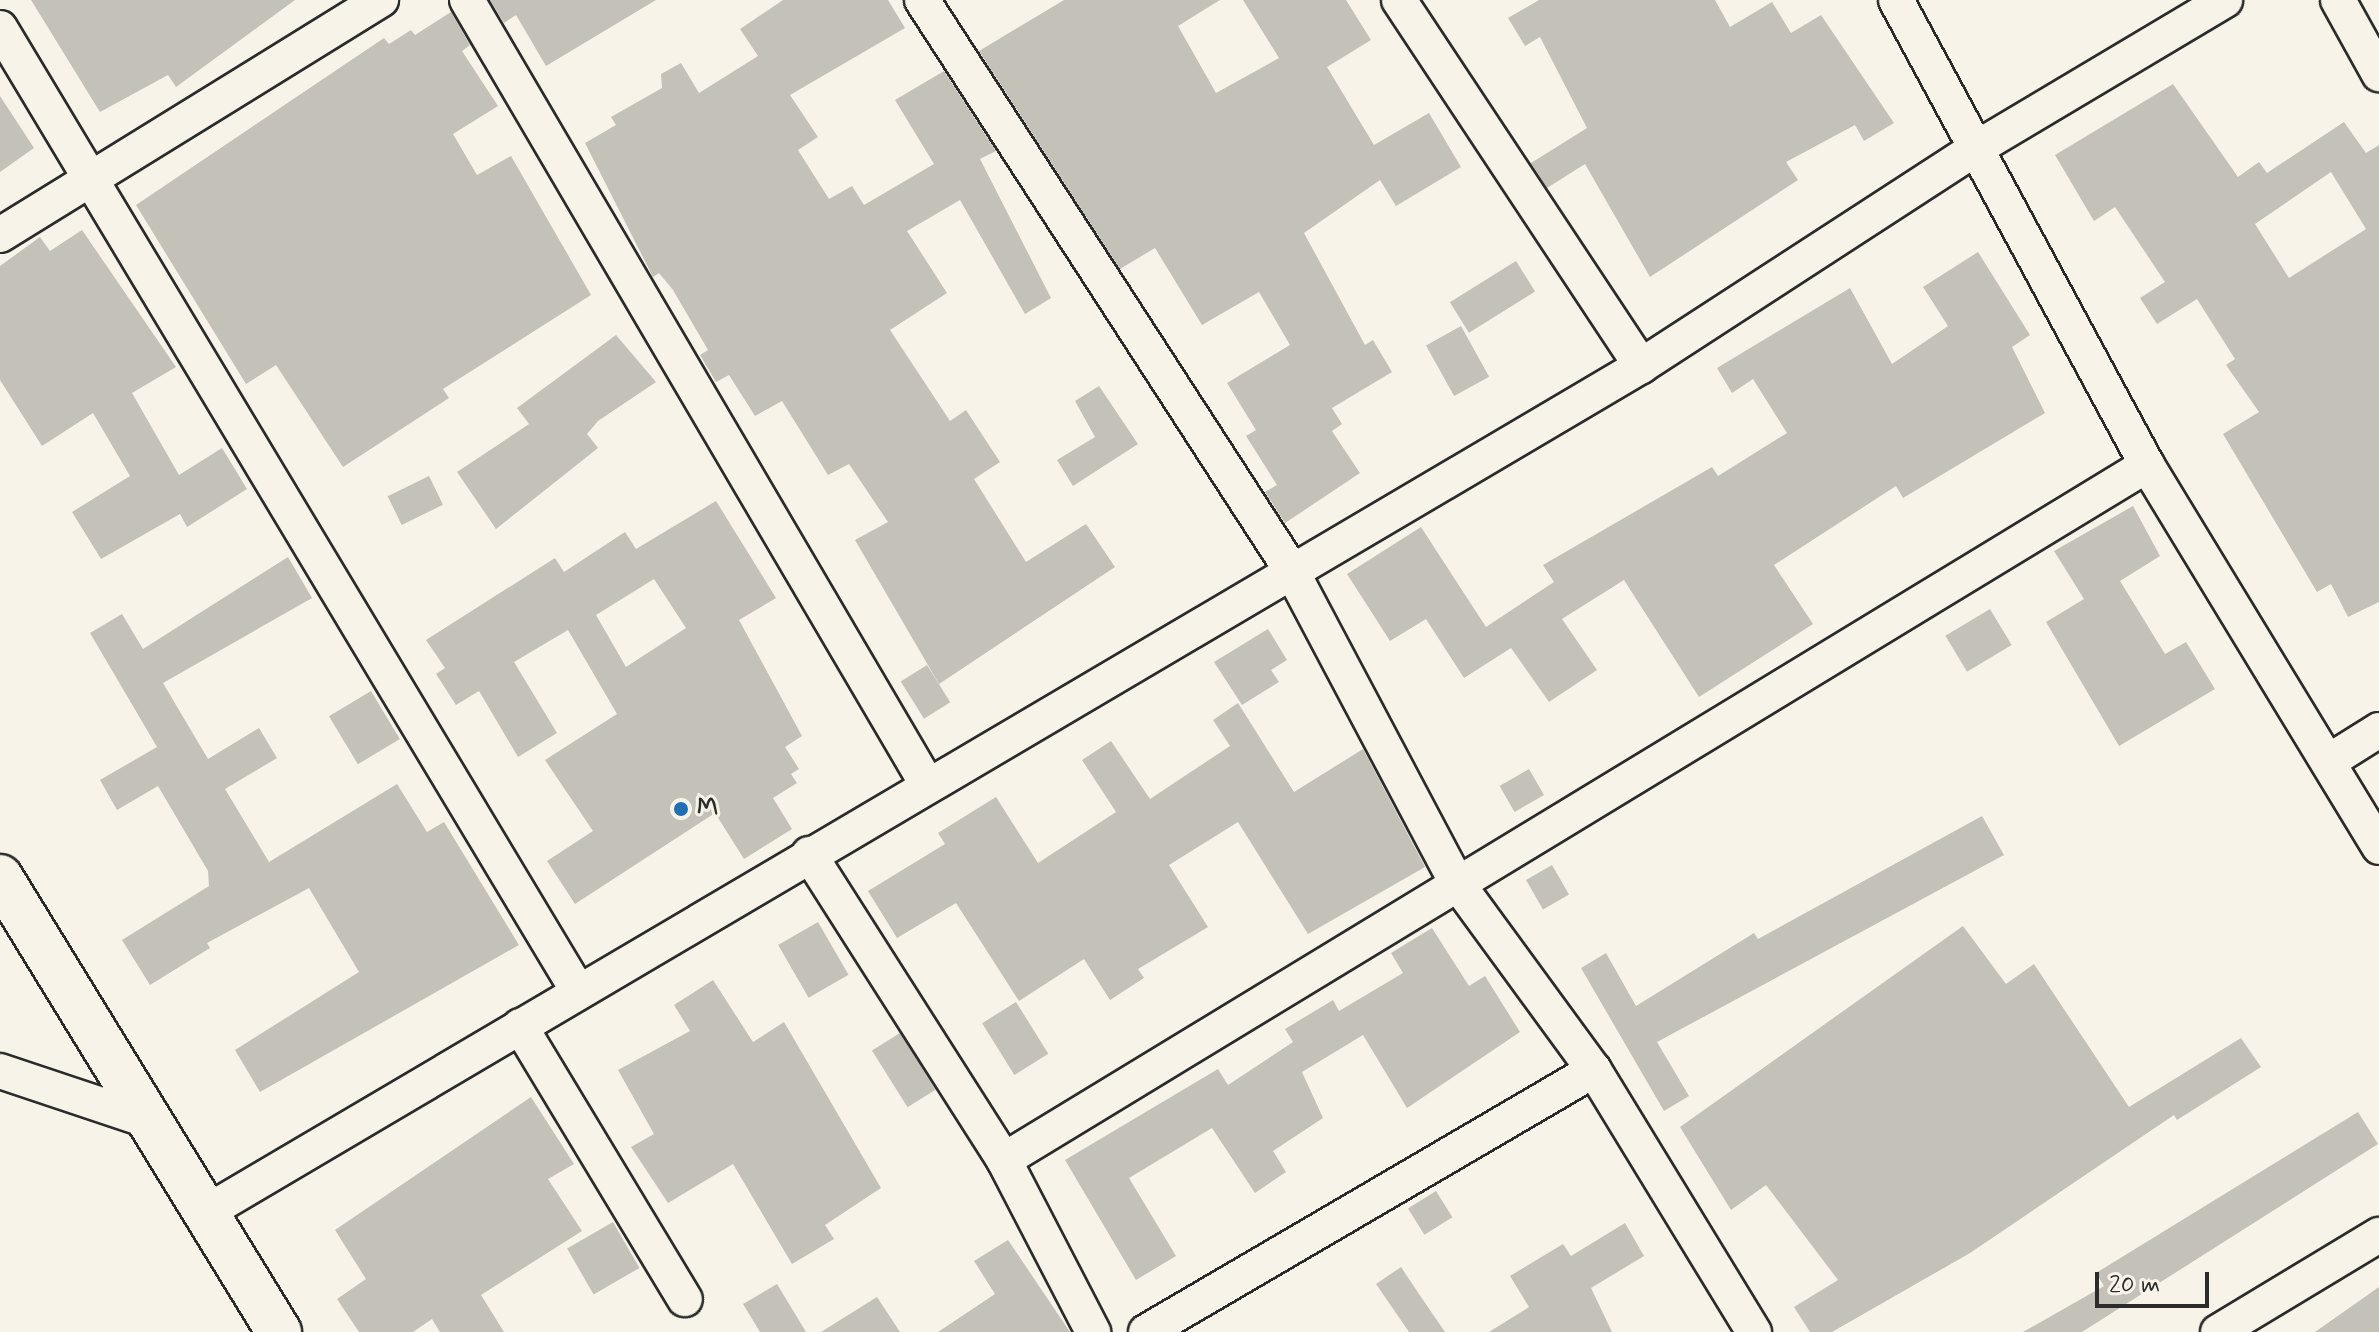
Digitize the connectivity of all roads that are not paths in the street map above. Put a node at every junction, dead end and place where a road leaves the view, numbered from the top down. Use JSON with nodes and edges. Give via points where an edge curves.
{"nodes":[{"id":1,"x":381,"y":0,"type":"edge"},
{"id":2,"x":467,"y":0,"type":"edge"},
{"id":3,"x":922,"y":0,"type":"edge"},
{"id":4,"x":1399,"y":0,"type":"edge"},
{"id":5,"x":1896,"y":0,"type":"edge"},
{"id":6,"x":2225,"y":0,"type":"edge"},
{"id":7,"x":2338,"y":0,"type":"edge"},
{"id":8,"x":0,"y":28,"type":"edge"},
{"id":9,"x":2379,"y":74,"type":"edge"},
{"id":10,"x":1977,"y":148,"type":"junction"},
{"id":11,"x":92,"y":178,"type":"junction"},
{"id":12,"x":0,"y":235,"type":"edge"},
{"id":13,"x":1641,"y":366,"type":"junction"},
{"id":14,"x":2147,"y":465,"type":"junction"},
{"id":15,"x":1290,"y":568,"type":"junction"},
{"id":16,"x":2379,"y":730,"type":"edge"},
{"id":17,"x":2328,"y":762,"type":"junction"},
{"id":18,"x":927,"y":784,"type":"junction"},
{"id":19,"x":2379,"y":847,"type":"edge"},
{"id":20,"x":809,"y":854,"type":"junction"},
{"id":21,"x":0,"y":877,"type":"edge"},
{"id":22,"x":1457,"y":883,"type":"junction"},
{"id":23,"x":578,"y":991,"type":"junction"},
{"id":24,"x":520,"y":1026,"type":"junction"},
{"id":25,"x":1594,"y":1070,"type":"junction"},
{"id":26,"x":0,"y":1071,"type":"edge"},
{"id":27,"x":152,"y":1122,"type":"junction"},
{"id":28,"x":1004,"y":1160,"type":"junction"},
{"id":29,"x":205,"y":1213,"type":"junction"},
{"id":30,"x":2379,"y":1235,"type":"edge"},
{"id":31,"x":685,"y":1299,"type":"dead end"},
{"id":32,"x":279,"y":1332,"type":"edge"},
{"id":33,"x":1093,"y":1332,"type":"edge"},
{"id":34,"x":1146,"y":1332,"type":"edge"},
{"id":35,"x":1754,"y":1332,"type":"edge"},
{"id":36,"x":2218,"y":1332,"type":"edge"}],
"edges":[{"from":1,"to":11,"type":"street"},
{"from":2,"to":18,"type":"street"},
{"from":3,"to":15,"type":"street"},
{"from":4,"to":13,"type":"street"},
{"from":5,"to":10,"type":"street"},
{"from":6,"to":10,"type":"street"},
{"from":7,"to":9,"type":"street"},
{"from":8,"to":11,"type":"street"},
{"from":10,"to":13,"type":"street"},
{"from":10,"to":14,"type":"street"},
{"from":11,"to":12,"type":"street"},
{"from":11,"to":23,"type":"street"},
{"from":13,"to":15,"type":"street"},
{"from":14,"to":17,"type":"street"},
{"from":14,"to":22,"type":"street"},
{"from":15,"to":18,"type":"street"},
{"from":15,"to":22,"type":"street"},
{"from":16,"to":17,"type":"street"},
{"from":17,"to":19,"type":"street"},
{"from":18,"to":20,"type":"street"},
{"from":20,"to":23,"type":"street"},
{"from":20,"to":28,"type":"street"},
{"from":21,"to":27,"type":"street"},
{"from":22,"to":25,"type":"street"},
{"from":22,"to":28,"type":"street"},
{"from":23,"to":24,"type":"street"},
{"from":24,"to":29,"type":"street"},
{"from":24,"to":31,"type":"street"},
{"from":25,"to":34,"type":"street"},
{"from":25,"to":35,"type":"street"},
{"from":26,"to":27,"type":"street"},
{"from":27,"to":29,"type":"street"},
{"from":28,"to":33,"type":"street"},
{"from":29,"to":32,"type":"street"},
{"from":30,"to":36,"type":"street"}]}
